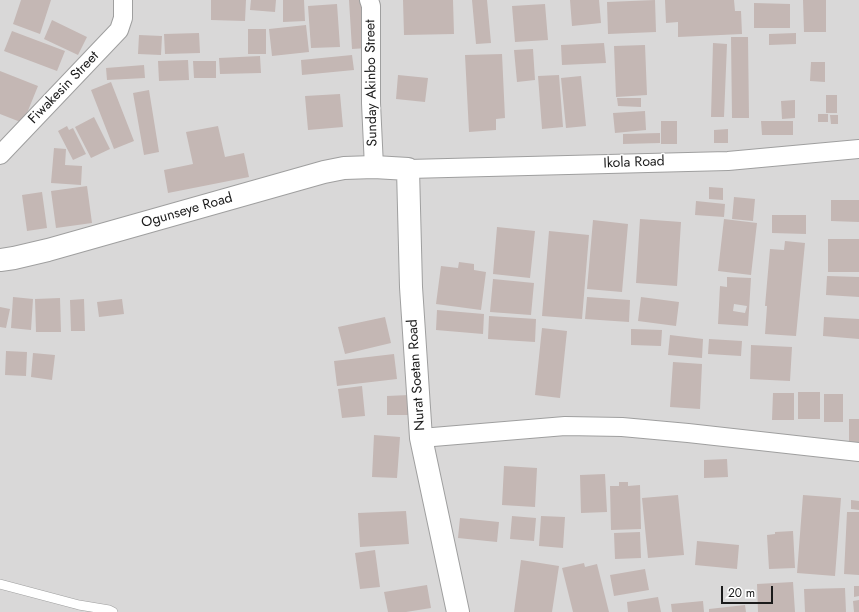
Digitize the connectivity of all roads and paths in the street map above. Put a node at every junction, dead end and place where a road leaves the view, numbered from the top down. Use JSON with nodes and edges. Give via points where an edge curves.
{"nodes":[{"id":1,"x":123,"y":0,"type":"edge"},
{"id":2,"x":369,"y":0,"type":"edge"},
{"id":3,"x":859,"y":149,"type":"edge"},
{"id":4,"x":0,"y":155,"type":"edge"},
{"id":5,"x":374,"y":167,"type":"junction"},
{"id":6,"x":408,"y":169,"type":"junction"},
{"id":7,"x":0,"y":260,"type":"edge"},
{"id":8,"x":421,"y":438,"type":"junction"},
{"id":9,"x":859,"y":452,"type":"edge"},
{"id":10,"x":0,"y":584,"type":"edge"},
{"id":11,"x":113,"y":612,"type":"edge"},
{"id":12,"x":458,"y":612,"type":"edge"}],
"edges":[{"from":1,"to":4,"type":"street","name":"Fiwakesin Street","via":[[123,18],[119,30]]},
{"from":2,"to":5,"type":"street","name":"Sunday Akinbo Street"},
{"from":3,"to":6,"type":"street","name":"Ikola Road","via":[[728,160]]},
{"from":5,"to":6,"type":"street"},
{"from":5,"to":7,"type":"street","name":"Ogunseye Road","via":[[324,172],[48,250]]},
{"from":6,"to":8,"type":"street","name":"Nurat Soetan Road","via":[[411,287]]},
{"from":8,"to":9,"type":"street","via":[[565,426],[622,427]]},
{"from":8,"to":12,"type":"street","name":"Nurat Soetan Road"},
{"from":10,"to":11,"type":"lane"}]}
